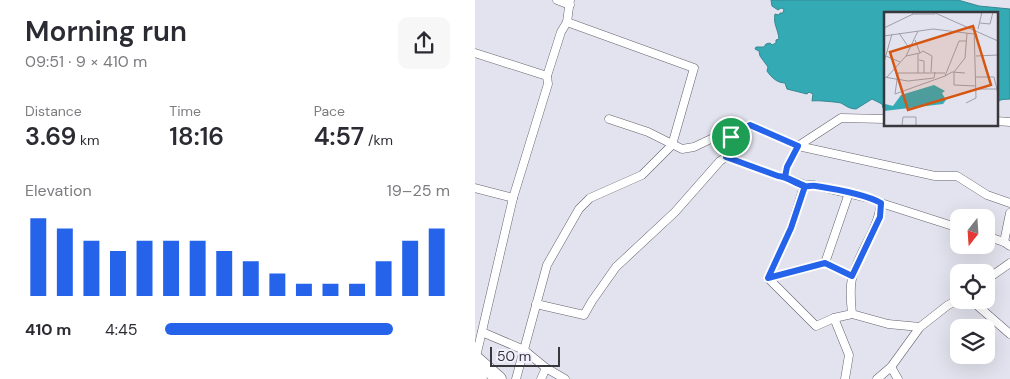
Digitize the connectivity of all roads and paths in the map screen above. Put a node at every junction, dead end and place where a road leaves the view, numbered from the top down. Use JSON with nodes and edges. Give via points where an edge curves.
{"nodes":[{"id":1,"x":557,"y":0,"type":"edge"},
{"id":2,"x":570,"y":3,"type":"edge"},
{"id":3,"x":567,"y":22,"type":"junction"},
{"id":4,"x":475,"y":53,"type":"edge"},
{"id":5,"x":547,"y":76,"type":"junction"},
{"id":6,"x":609,"y":118,"type":"dead end"},
{"id":7,"x":884,"y":119,"type":"edge"},
{"id":8,"x":997,"y":121,"type":"edge"},
{"id":9,"x":1010,"y":122,"type":"edge"},
{"id":10,"x":731,"y":137,"type":"junction"},
{"id":11,"x":672,"y":145,"type":"junction"},
{"id":12,"x":798,"y":146,"type":"junction"},
{"id":13,"x":726,"y":157,"type":"junction"},
{"id":14,"x":785,"y":177,"type":"junction"},
{"id":15,"x":805,"y":186,"type":"junction"},
{"id":16,"x":475,"y":188,"type":"edge"},
{"id":17,"x":849,"y":193,"type":"junction"},
{"id":18,"x":513,"y":198,"type":"junction"},
{"id":19,"x":881,"y":203,"type":"junction"},
{"id":20,"x":1010,"y":203,"type":"edge"},
{"id":21,"x":1010,"y":213,"type":"edge"},
{"id":22,"x":950,"y":225,"type":"edge"},
{"id":23,"x":995,"y":239,"type":"edge"},
{"id":24,"x":1007,"y":244,"type":"edge"},
{"id":25,"x":825,"y":263,"type":"junction"},
{"id":26,"x":1010,"y":264,"type":"edge"},
{"id":27,"x":995,"y":274,"type":"edge"},
{"id":28,"x":852,"y":276,"type":"junction"},
{"id":29,"x":768,"y":278,"type":"junction"},
{"id":30,"x":536,"y":304,"type":"junction"},
{"id":31,"x":950,"y":304,"type":"edge"},
{"id":32,"x":981,"y":309,"type":"edge"},
{"id":33,"x":852,"y":314,"type":"junction"},
{"id":34,"x":834,"y":318,"type":"junction"},
{"id":35,"x":921,"y":327,"type":"junction"},
{"id":36,"x":482,"y":332,"type":"junction"},
{"id":37,"x":1010,"y":334,"type":"edge"},
{"id":38,"x":524,"y":350,"type":"junction"},
{"id":39,"x":475,"y":359,"type":"edge"},
{"id":40,"x":891,"y":367,"type":"junction"},
{"id":41,"x":546,"y":368,"type":"junction"},
{"id":42,"x":475,"y":374,"type":"edge"},
{"id":43,"x":480,"y":379,"type":"edge"},
{"id":44,"x":499,"y":379,"type":"edge"},
{"id":45,"x":516,"y":379,"type":"edge"},
{"id":46,"x":541,"y":379,"type":"edge"},
{"id":47,"x":565,"y":379,"type":"edge"},
{"id":48,"x":845,"y":379,"type":"edge"},
{"id":49,"x":877,"y":379,"type":"edge"},
{"id":50,"x":898,"y":379,"type":"edge"}],
"edges":[{"from":1,"to":2,"type":"street"},
{"from":2,"to":3,"type":"street"},
{"from":3,"to":5,"type":"street"},
{"from":3,"to":11,"type":"street","via":[[694,68]]},
{"from":4,"to":5,"type":"street"},
{"from":5,"to":18,"type":"street","via":[[548,84]]},
{"from":6,"to":11,"type":"street"},
{"from":7,"to":12,"type":"street","via":[[841,118]]},
{"from":8,"to":9,"type":"street"},
{"from":10,"to":11,"type":"street","via":[[713,138],[682,150]]},
{"from":10,"to":12,"type":"street","via":[[750,125]]},
{"from":10,"to":13,"type":"street"},
{"from":11,"to":30,"type":"street","via":[[642,174],[590,198],[579,209],[547,265]]},
{"from":12,"to":14,"type":"street"},
{"from":12,"to":20,"type":"street","via":[[935,176],[957,176],[987,195]]},
{"from":13,"to":14,"type":"street"},
{"from":13,"to":30,"type":"street","via":[[617,267],[584,315]]},
{"from":14,"to":15,"type":"street"},
{"from":15,"to":17,"type":"street"},
{"from":15,"to":29,"type":"street","via":[[791,228]]},
{"from":16,"to":18,"type":"street"},
{"from":17,"to":19,"type":"street"},
{"from":17,"to":25,"type":"street"},
{"from":18,"to":36,"type":"street"},
{"from":19,"to":22,"type":"street"},
{"from":19,"to":28,"type":"street","via":[[880,217]]},
{"from":21,"to":24,"type":"street"},
{"from":23,"to":24,"type":"street"},
{"from":25,"to":28,"type":"street"},
{"from":25,"to":29,"type":"street"},
{"from":26,"to":27,"type":"street"},
{"from":28,"to":33,"type":"street"},
{"from":29,"to":34,"type":"street","via":[[816,326]]},
{"from":30,"to":38,"type":"street"},
{"from":31,"to":35,"type":"street"},
{"from":32,"to":37,"type":"street"},
{"from":33,"to":34,"type":"street"},
{"from":33,"to":35,"type":"street","via":[[888,324]]},
{"from":34,"to":48,"type":"street","via":[[849,355]]},
{"from":35,"to":40,"type":"street"},
{"from":36,"to":38,"type":"street"},
{"from":36,"to":39,"type":"street"},
{"from":38,"to":41,"type":"street"},
{"from":38,"to":45,"type":"street"},
{"from":39,"to":44,"type":"highway"},
{"from":40,"to":49,"type":"street"},
{"from":40,"to":50,"type":"street"},
{"from":41,"to":46,"type":"street"},
{"from":41,"to":47,"type":"street"},
{"from":42,"to":43,"type":"highway"}]}
